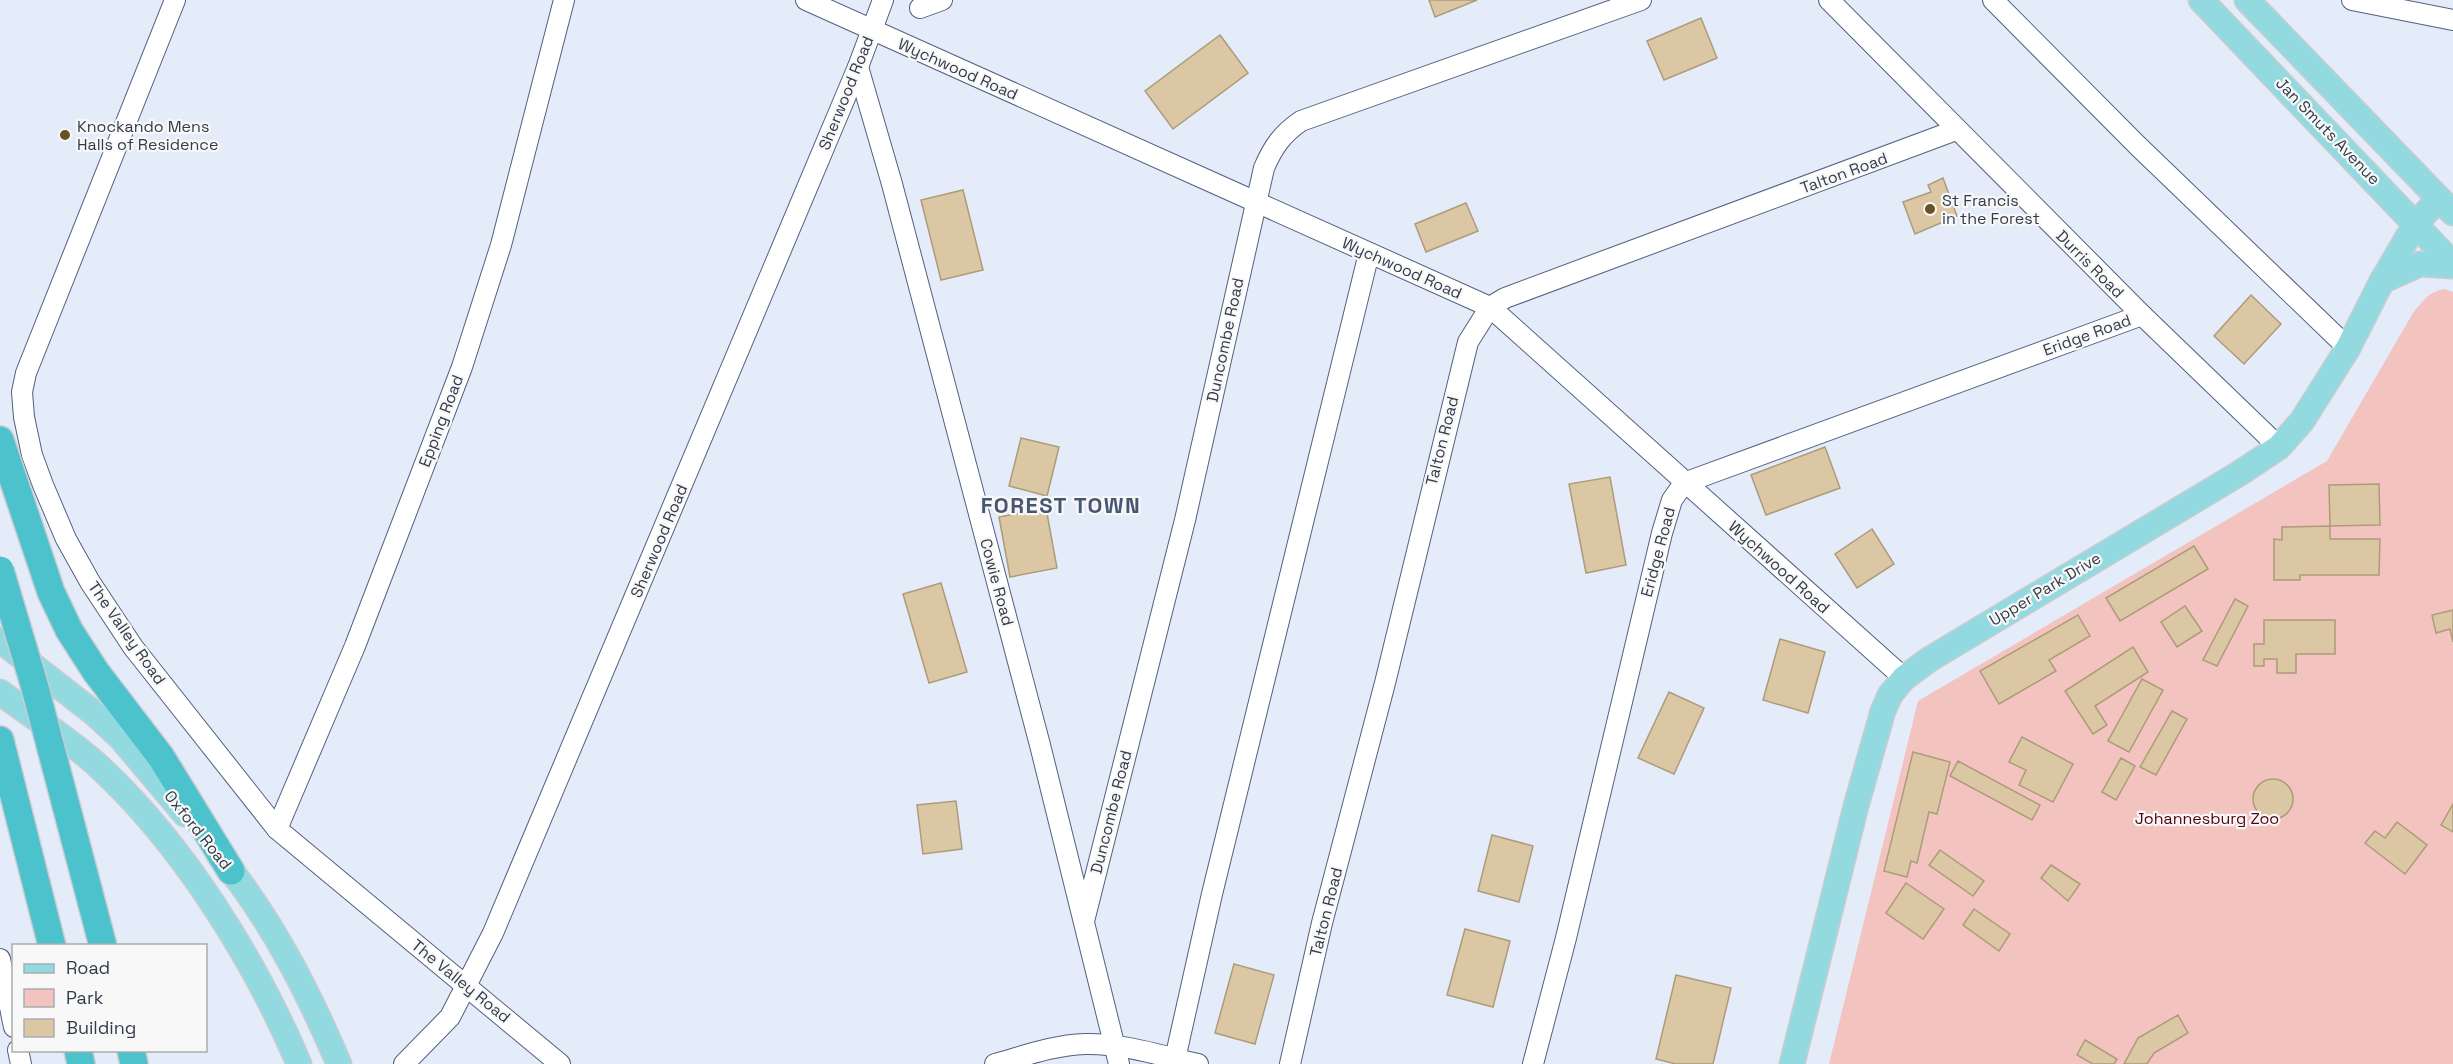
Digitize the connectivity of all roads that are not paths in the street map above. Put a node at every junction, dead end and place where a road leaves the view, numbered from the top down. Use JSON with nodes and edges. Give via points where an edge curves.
{"nodes":[{"id":1,"x":175,"y":0,"type":"edge"},
{"id":2,"x":564,"y":0,"type":"edge"},
{"id":3,"x":806,"y":0,"type":"edge"},
{"id":4,"x":883,"y":0,"type":"edge"},
{"id":5,"x":942,"y":0,"type":"edge"},
{"id":6,"x":1641,"y":0,"type":"edge"},
{"id":7,"x":1829,"y":0,"type":"edge"},
{"id":8,"x":1993,"y":0,"type":"edge"},
{"id":9,"x":2201,"y":0,"type":"edge"},
{"id":10,"x":2247,"y":0,"type":"edge"},
{"id":11,"x":2352,"y":0,"type":"edge"},
{"id":12,"x":920,"y":8,"type":"dead end"},
{"id":13,"x":2453,"y":20,"type":"edge"},
{"id":14,"x":870,"y":30,"type":"junction"},
{"id":15,"x":858,"y":67,"type":"junction"},
{"id":16,"x":1956,"y":130,"type":"junction"},
{"id":17,"x":1256,"y":201,"type":"junction"},
{"id":18,"x":2446,"y":206,"type":"edge"},
{"id":19,"x":2416,"y":224,"type":"junction"},
{"id":20,"x":1369,"y":253,"type":"junction"},
{"id":21,"x":2453,"y":265,"type":"edge"},
{"id":22,"x":2382,"y":281,"type":"junction"},
{"id":23,"x":1490,"y":307,"type":"junction"},
{"id":24,"x":2142,"y":315,"type":"junction"},
{"id":25,"x":2348,"y":348,"type":"junction"},
{"id":26,"x":0,"y":440,"type":"edge"},
{"id":27,"x":2279,"y":447,"type":"junction"},
{"id":28,"x":1684,"y":483,"type":"junction"},
{"id":29,"x":0,"y":570,"type":"edge"},
{"id":30,"x":0,"y":640,"type":"edge"},
{"id":31,"x":1904,"y":678,"type":"junction"},
{"id":32,"x":0,"y":692,"type":"edge"},
{"id":33,"x":0,"y":740,"type":"edge"},
{"id":34,"x":277,"y":829,"type":"junction"},
{"id":35,"x":231,"y":871,"type":"junction"},
{"id":36,"x":1084,"y":921,"type":"junction"},
{"id":37,"x":52,"y":944,"type":"edge"},
{"id":38,"x":103,"y":944,"type":"edge"},
{"id":39,"x":0,"y":959,"type":"edge"},
{"id":40,"x":468,"y":986,"type":"junction"},
{"id":41,"x":12,"y":1017,"type":"edge"},
{"id":42,"x":1116,"y":1055,"type":"edge"},
{"id":43,"x":1174,"y":1059,"type":"junction"},
{"id":44,"x":299,"y":1064,"type":"edge"},
{"id":45,"x":339,"y":1064,"type":"edge"},
{"id":46,"x":404,"y":1064,"type":"edge"},
{"id":47,"x":560,"y":1064,"type":"edge"},
{"id":48,"x":995,"y":1064,"type":"edge"},
{"id":49,"x":1198,"y":1064,"type":"edge"},
{"id":50,"x":1290,"y":1064,"type":"edge"},
{"id":51,"x":1533,"y":1064,"type":"edge"},
{"id":52,"x":1792,"y":1064,"type":"edge"}],
"edges":[{"from":1,"to":34,"type":"street","name":"The Valley Road","via":[[32,355],[22,392],[24,417],[32,455],[66,539],[108,612]]},
{"from":2,"to":34,"type":"street","name":"Epping Road","via":[[501,245],[462,367],[355,646]]},
{"from":3,"to":14,"type":"street","name":"Wychwood Road"},
{"from":4,"to":14,"type":"street","name":"Sherwood Road"},
{"from":5,"to":12,"type":"street"},
{"from":6,"to":17,"type":"street","name":"Duncombe Road","via":[[1301,121],[1285,132],[1274,147]]},
{"from":7,"to":16,"type":"street","name":"Durris Road"},
{"from":8,"to":25,"type":"street"},
{"from":9,"to":19,"type":"main road","name":"Jan Smuts Avenue"},
{"from":10,"to":18,"type":"main road","name":"Jan Smuts Avenue"},
{"from":11,"to":13,"type":"street"},
{"from":14,"to":15,"type":"street","name":"Sherwood Road"},
{"from":14,"to":17,"type":"street","name":"Wychwood Road"},
{"from":15,"to":36,"type":"street","name":"Cowie Road","via":[[895,195]]},
{"from":15,"to":40,"type":"street","name":"Sherwood Road"},
{"from":16,"to":23,"type":"street","name":"Talton Road","via":[[1542,284]]},
{"from":16,"to":24,"type":"street","name":"Durris Road"},
{"from":17,"to":20,"type":"street","name":"Wychwood Road"},
{"from":17,"to":36,"type":"street","name":"Duncombe Road","via":[[1185,520]]},
{"from":18,"to":19,"type":"main road","name":"Upper Park Drive"},
{"from":19,"to":21,"type":"main road","name":"Jan Smuts Avenue"},
{"from":19,"to":22,"type":"main road","name":"Upper Park Drive"},
{"from":20,"to":23,"type":"street","name":"Wychwood Road"},
{"from":20,"to":43,"type":"street"},
{"from":21,"to":22,"type":"main road","via":[[2420,264]]},
{"from":22,"to":25,"type":"main road","name":"Upper Park Drive"},
{"from":23,"to":28,"type":"street","name":"Wychwood Road"},
{"from":23,"to":50,"type":"street","name":"Talton Road","via":[[1468,342],[1449,413]]},
{"from":24,"to":27,"type":"street","name":"Durris Road"},
{"from":24,"to":28,"type":"street","name":"Eridge Road"},
{"from":25,"to":27,"type":"main road","name":"Upper Park Drive","via":[[2302,422]]},
{"from":26,"to":35,"type":"highway","via":[[51,592],[69,630],[102,681],[161,757]]},
{"from":27,"to":31,"type":"main road","name":"Upper Park Drive","via":[[1930,658]]},
{"from":28,"to":31,"type":"street","name":"Wychwood Road"},
{"from":28,"to":51,"type":"street","name":"Eridge Road","via":[[1672,500],[1662,533]]},
{"from":29,"to":38,"type":"highway","bridge":true},
{"from":30,"to":35,"type":"main road","name":"Oxford Road","via":[[120,737]]},
{"from":31,"to":52,"type":"main road","name":"Upper Park Drive","via":[[1883,711]]},
{"from":32,"to":44,"type":"main road","name":"Oxford Road","via":[[93,761],[163,839],[225,921]]},
{"from":33,"to":37,"type":"highway"},
{"from":34,"to":40,"type":"street","name":"The Valley Road"},
{"from":35,"to":45,"type":"main road","name":"Oxford Road","via":[[255,900],[281,944]]},
{"from":36,"to":42,"type":"street","name":"Cowie Road"},
{"from":39,"to":41,"type":"street"},
{"from":40,"to":46,"type":"street","name":"Sherwood Road","via":[[450,1017]]},
{"from":40,"to":47,"type":"street","name":"The Valley Road"},
{"from":42,"to":43,"type":"street"},
{"from":42,"to":48,"type":"street","via":[[1085,1044],[1044,1050]]},
{"from":43,"to":49,"type":"street"}]}
